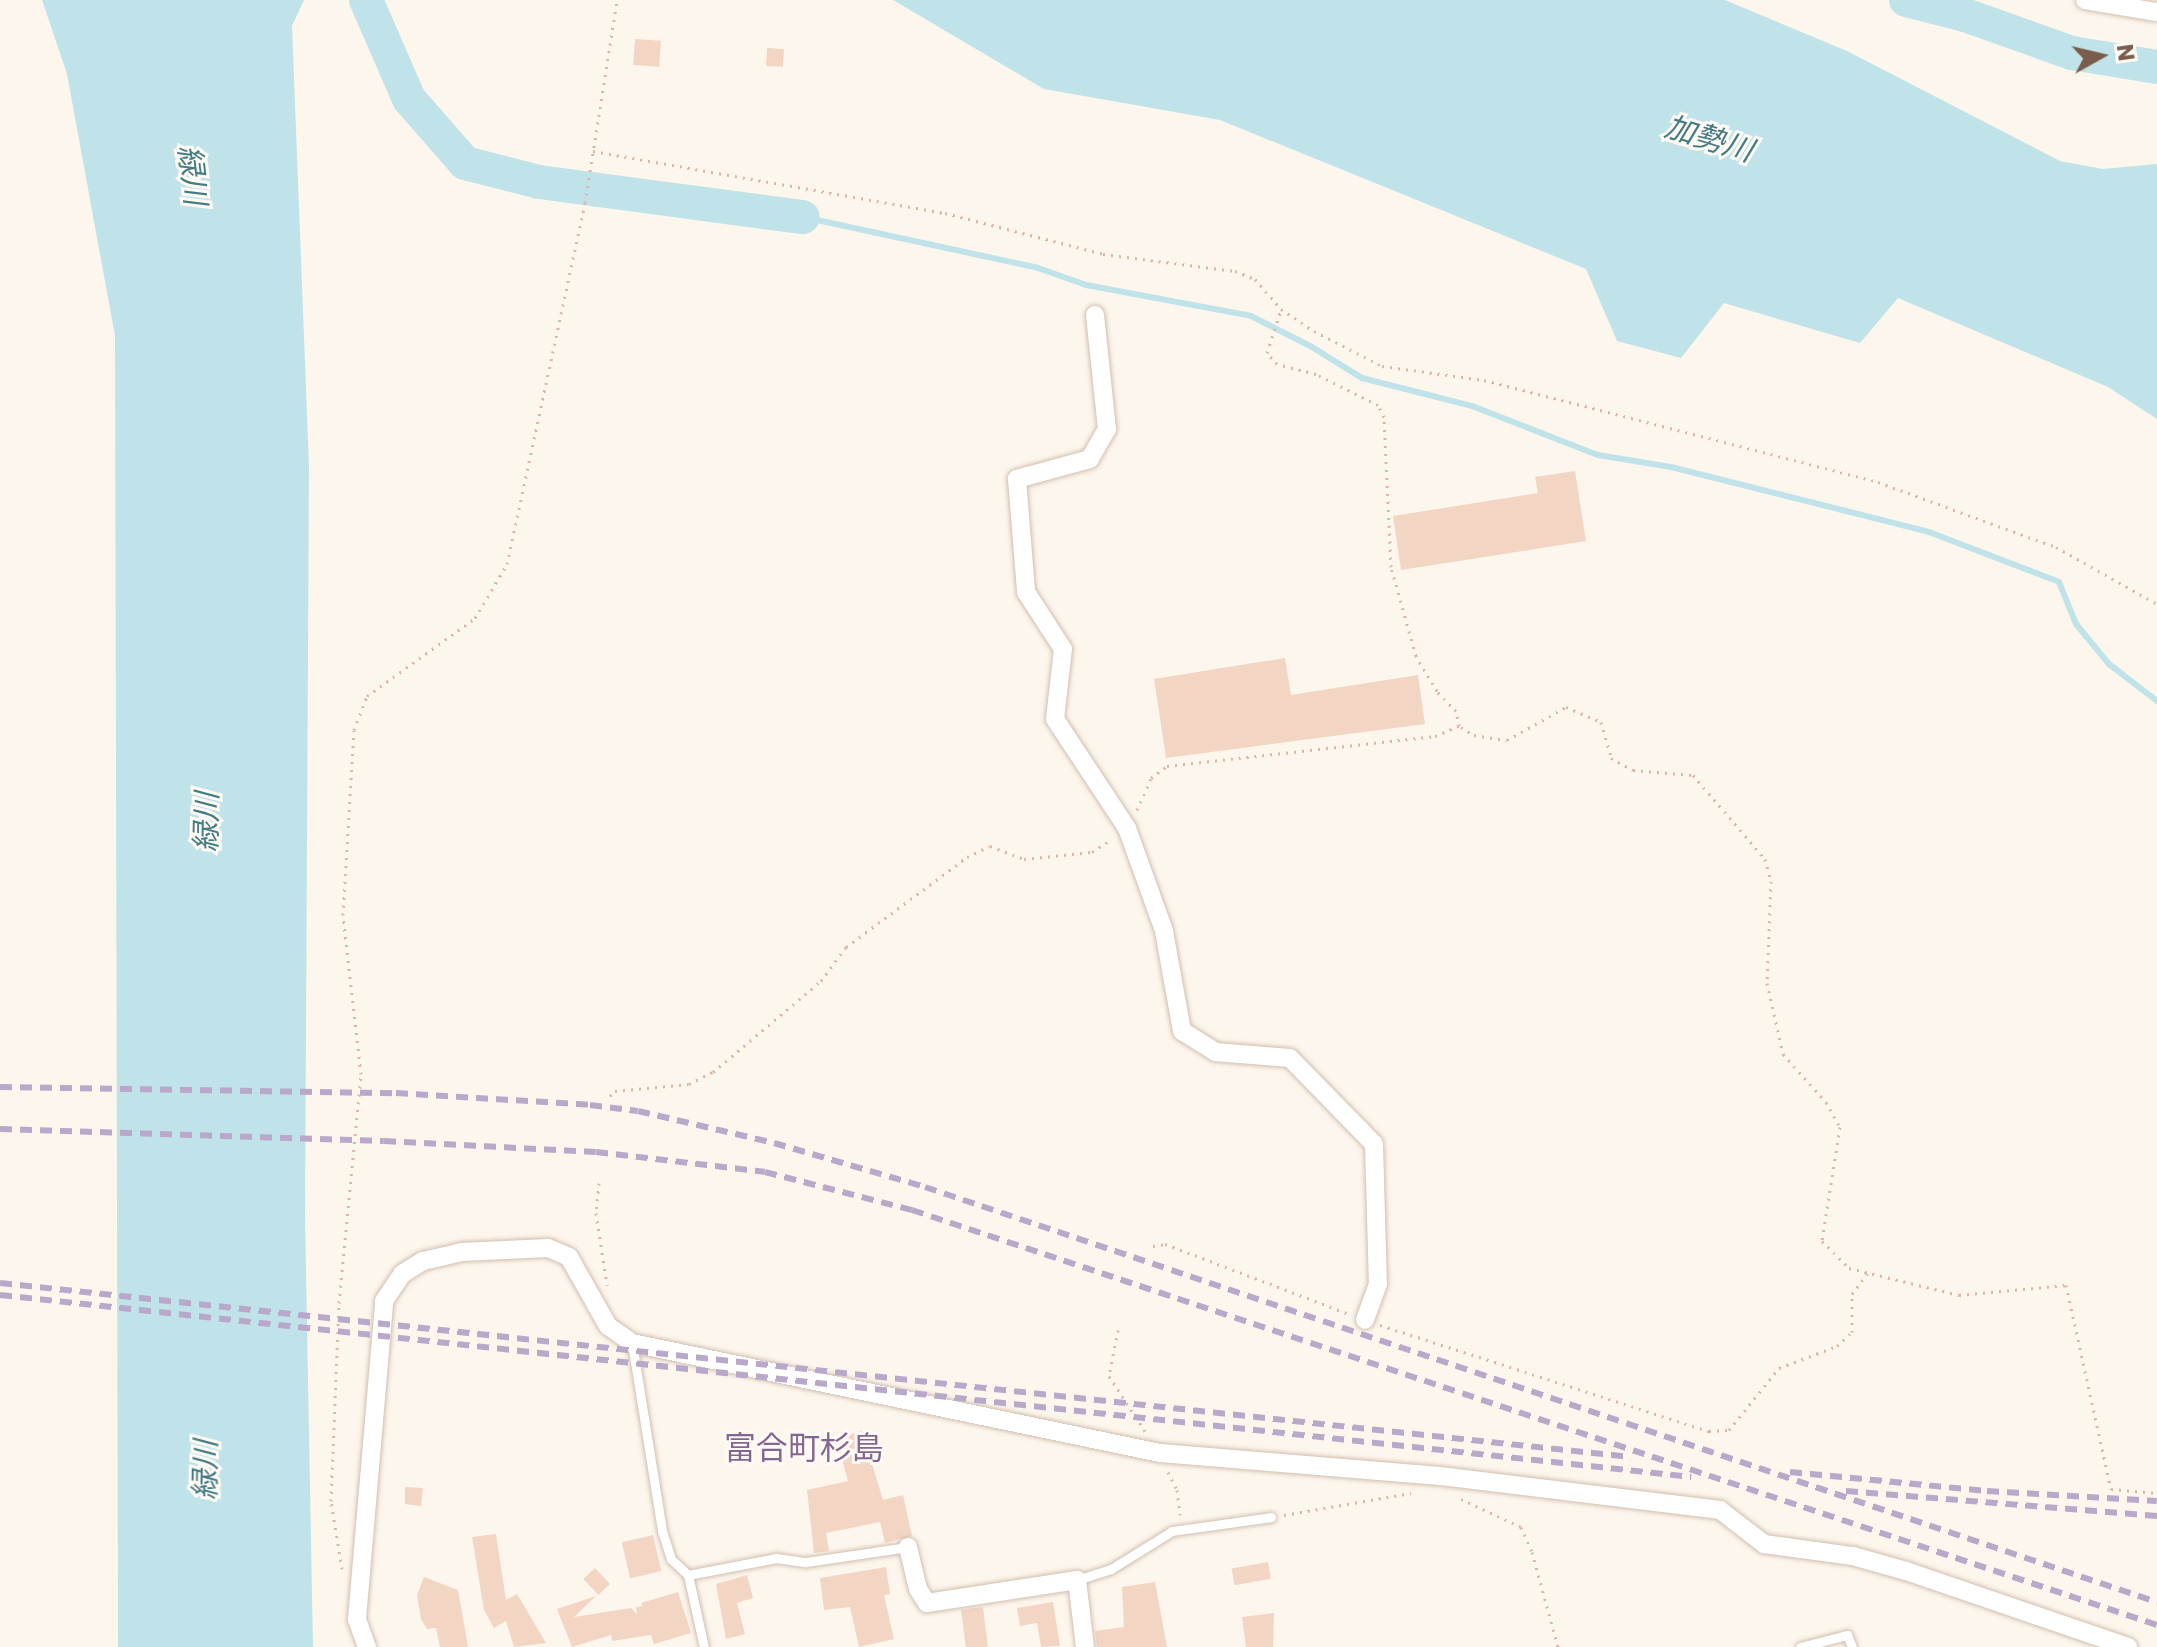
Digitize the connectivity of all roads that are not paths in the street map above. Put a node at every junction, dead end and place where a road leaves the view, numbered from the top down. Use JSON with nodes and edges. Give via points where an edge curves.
{"nodes":[{"id":1,"x":2085,"y":0,"type":"edge"},
{"id":2,"x":2157,"y":12,"type":"edge"},
{"id":3,"x":1095,"y":315,"type":"dead end"},
{"id":4,"x":1365,"y":1320,"type":"road end"},
{"id":5,"x":632,"y":1343,"type":"junction"},
{"id":6,"x":1271,"y":1517,"type":"road end"},
{"id":7,"x":908,"y":1547,"type":"joint"},
{"id":8,"x":688,"y":1575,"type":"junction"},
{"id":9,"x":1077,"y":1580,"type":"junction"},
{"id":10,"x":367,"y":1647,"type":"edge"},
{"id":11,"x":704,"y":1647,"type":"edge"},
{"id":12,"x":1085,"y":1647,"type":"edge"},
{"id":13,"x":1800,"y":1647,"type":"edge"},
{"id":14,"x":1852,"y":1647,"type":"edge"},
{"id":15,"x":2128,"y":1647,"type":"edge"}],
"edges":[{"from":1,"to":2,"type":"street"},
{"from":3,"to":4,"type":"street","via":[[1107,429],[1090,459],[1017,479],[1026,592],[1063,649],[1055,719],[1127,828],[1164,931],[1182,1031],[1215,1052],[1290,1058],[1374,1144],[1378,1284]]},
{"from":5,"to":8,"type":"lane","via":[[662,1531],[671,1559]]},
{"from":5,"to":10,"type":"street","via":[[608,1326],[569,1257],[548,1248],[461,1252],[423,1261],[402,1274],[384,1301],[357,1619]]},
{"from":5,"to":15,"type":"street","via":[[1160,1453],[1440,1476],[1720,1510],[1764,1544],[1853,1556]]},
{"from":6,"to":9,"type":"lane","via":[[1172,1531],[1111,1569]]},
{"from":7,"to":8,"type":"lane","via":[[806,1562],[776,1558]]},
{"from":7,"to":9,"type":"street","via":[[918,1589],[927,1603]]},
{"from":8,"to":11,"type":"lane"},
{"from":9,"to":12,"type":"street"},
{"from":13,"to":14,"type":"lane","via":[[1847,1635]]}]}
